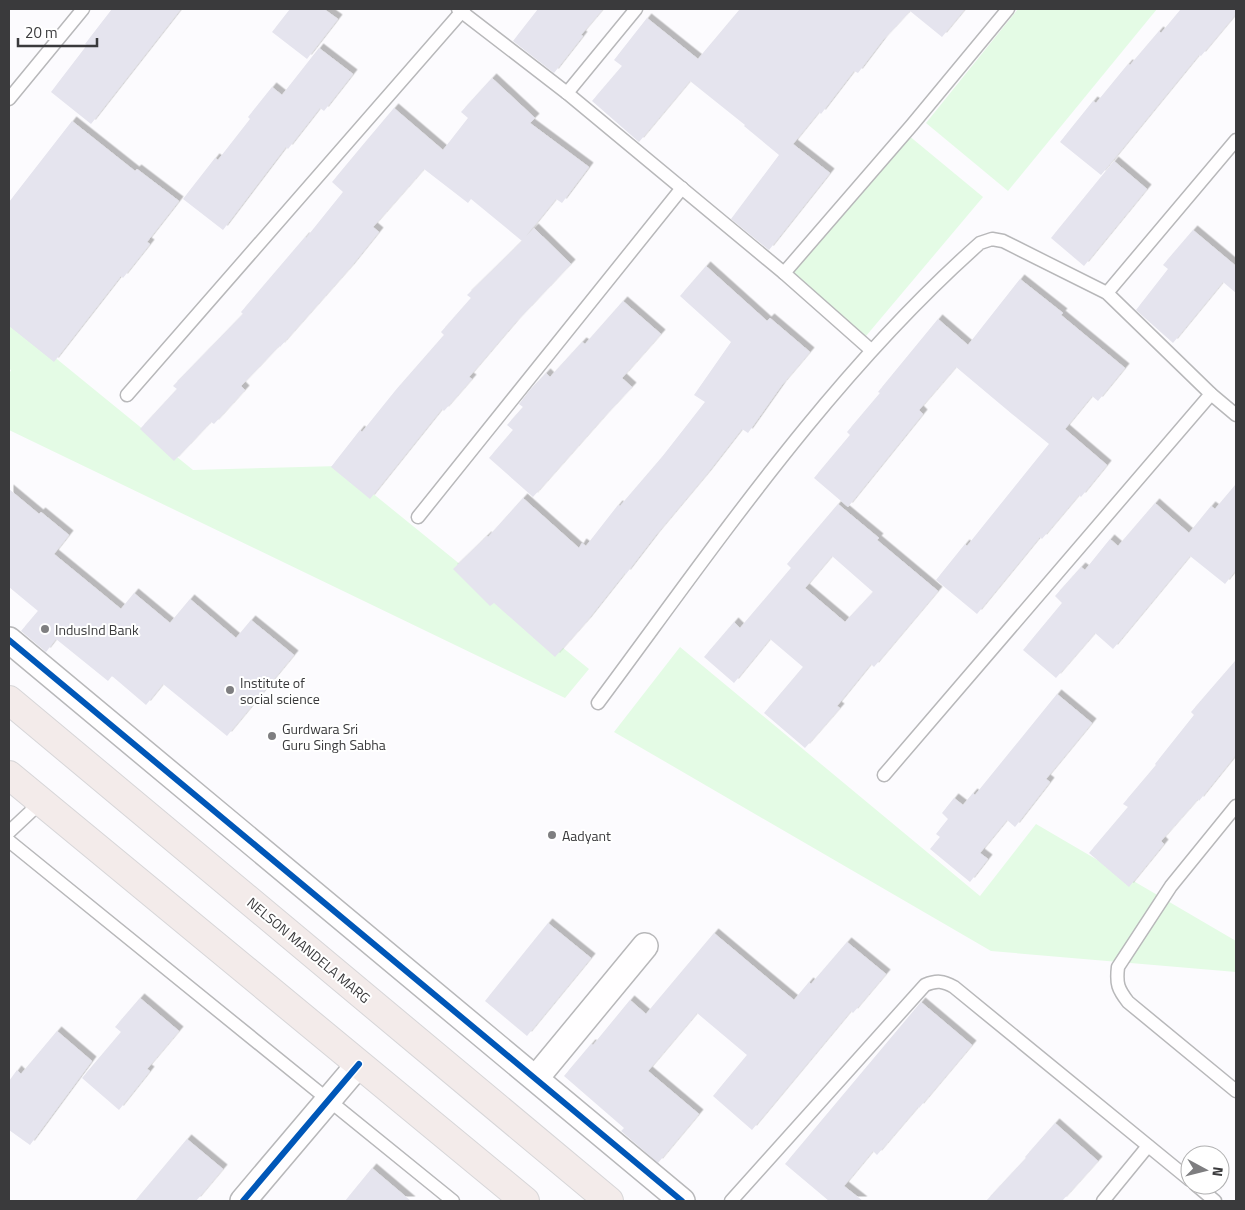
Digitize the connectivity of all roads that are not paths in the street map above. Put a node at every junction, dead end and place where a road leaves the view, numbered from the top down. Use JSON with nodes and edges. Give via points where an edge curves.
{"nodes":[{"id":1,"x":83,"y":9,"type":"edge"},
{"id":2,"x":636,"y":9,"type":"edge"},
{"id":3,"x":1008,"y":9,"type":"edge"},
{"id":4,"x":461,"y":10,"type":"edge"},
{"id":5,"x":566,"y":93,"type":"junction"},
{"id":6,"x":9,"y":99,"type":"edge"},
{"id":7,"x":1236,"y":140,"type":"edge"},
{"id":8,"x":682,"y":188,"type":"junction"},
{"id":9,"x":784,"y":273,"type":"junction"},
{"id":10,"x":1107,"y":293,"type":"junction"},
{"id":11,"x":871,"y":350,"type":"junction"},
{"id":12,"x":1211,"y":394,"type":"junction"},
{"id":13,"x":127,"y":395,"type":"dead end"},
{"id":14,"x":1236,"y":415,"type":"edge"},
{"id":15,"x":418,"y":517,"type":"dead end"},
{"id":16,"x":9,"y":640,"type":"edge"},
{"id":17,"x":9,"y":700,"type":"edge"},
{"id":18,"x":598,"y":703,"type":"dead end"},
{"id":19,"x":9,"y":775,"type":"edge"},
{"id":20,"x":884,"y":775,"type":"dead end"},
{"id":21,"x":41,"y":802,"type":"junction"},
{"id":22,"x":1236,"y":806,"type":"edge"},
{"id":23,"x":9,"y":832,"type":"edge"},
{"id":24,"x":9,"y":840,"type":"edge"},
{"id":25,"x":645,"y":946,"type":"dead end"},
{"id":26,"x":359,"y":1064,"type":"junction"},
{"id":27,"x":536,"y":1078,"type":"junction"},
{"id":28,"x":1236,"y":1090,"type":"edge"},
{"id":29,"x":328,"y":1099,"type":"junction"},
{"id":30,"x":1148,"y":1146,"type":"junction"},
{"id":31,"x":1180,"y":1172,"type":"edge"},
{"id":32,"x":243,"y":1201,"type":"edge"},
{"id":33,"x":453,"y":1201,"type":"edge"},
{"id":34,"x":526,"y":1201,"type":"edge"},
{"id":35,"x":610,"y":1201,"type":"edge"},
{"id":36,"x":682,"y":1201,"type":"edge"},
{"id":37,"x":732,"y":1201,"type":"edge"},
{"id":38,"x":1104,"y":1201,"type":"edge"}],
"edges":[{"from":1,"to":6,"type":"lane"},
{"from":2,"to":5,"type":"lane"},
{"from":3,"to":9,"type":"lane"},
{"from":4,"to":5,"type":"lane"},
{"from":4,"to":13,"type":"lane"},
{"from":5,"to":8,"type":"lane"},
{"from":7,"to":10,"type":"lane"},
{"from":8,"to":9,"type":"lane"},
{"from":8,"to":15,"type":"lane"},
{"from":9,"to":11,"type":"lane"},
{"from":10,"to":11,"type":"lane","via":[[1013,245],[992,239],[980,243],[964,257]]},
{"from":10,"to":12,"type":"lane"},
{"from":11,"to":18,"type":"lane","via":[[781,456]]},
{"from":12,"to":14,"type":"lane"},
{"from":12,"to":20,"type":"lane"},
{"from":16,"to":27,"type":"street"},
{"from":17,"to":35,"type":"main road","name":"NELSON MANDELA MARG"},
{"from":19,"to":21,"type":"main road"},
{"from":21,"to":23,"type":"lane"},
{"from":21,"to":26,"type":"main road"},
{"from":22,"to":28,"type":"lane","via":[[1171,886],[1118,967],[1117,980],[1128,1002]]},
{"from":24,"to":29,"type":"lane"},
{"from":25,"to":27,"type":"street"},
{"from":26,"to":29,"type":"street"},
{"from":26,"to":34,"type":"main road"},
{"from":27,"to":36,"type":"street"},
{"from":29,"to":32,"type":"street"},
{"from":29,"to":33,"type":"lane"},
{"from":30,"to":31,"type":"lane"},
{"from":30,"to":37,"type":"lane","via":[[954,987],[943,981],[934,981],[925,985]]},
{"from":30,"to":38,"type":"lane"}]}
